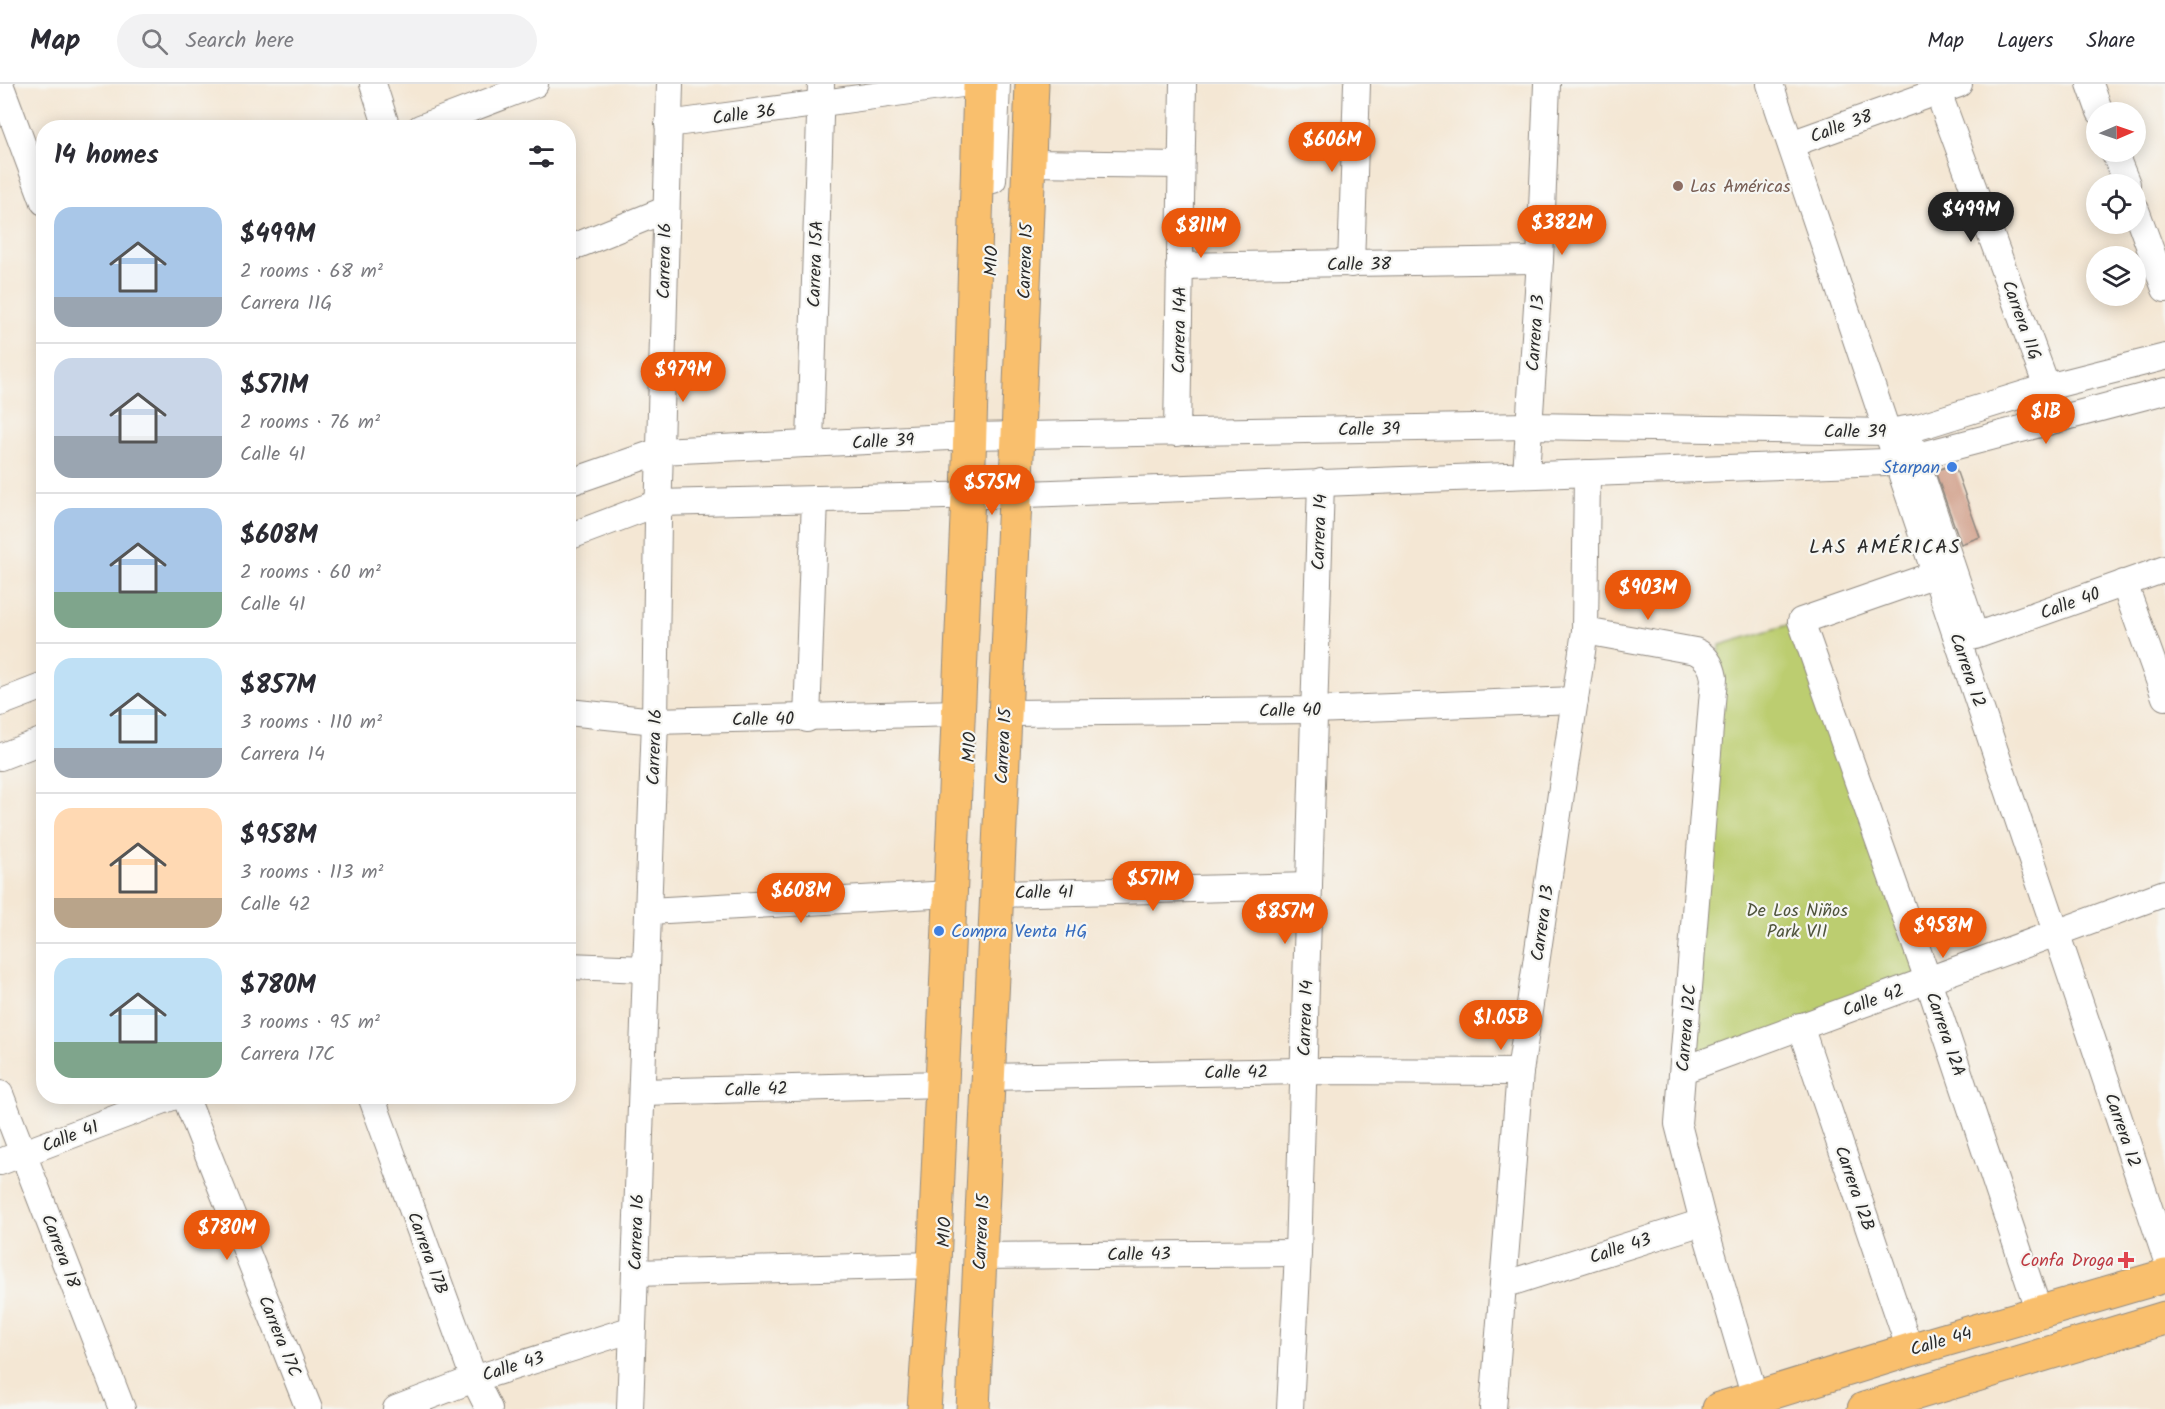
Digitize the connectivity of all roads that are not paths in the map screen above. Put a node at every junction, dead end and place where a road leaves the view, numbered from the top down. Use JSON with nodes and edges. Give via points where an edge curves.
{"nodes":[{"id":1,"x":0,"y":84,"type":"edge"},
{"id":2,"x":373,"y":84,"type":"edge"},
{"id":3,"x":535,"y":84,"type":"edge"},
{"id":4,"x":670,"y":84,"type":"edge"},
{"id":5,"x":962,"y":84,"type":"edge"},
{"id":6,"x":980,"y":84,"type":"edge"},
{"id":7,"x":997,"y":84,"type":"edge"},
{"id":8,"x":1018,"y":84,"type":"edge"},
{"id":9,"x":1032,"y":84,"type":"edge"},
{"id":10,"x":1183,"y":84,"type":"edge"},
{"id":11,"x":1357,"y":84,"type":"edge"},
{"id":12,"x":1547,"y":84,"type":"edge"},
{"id":13,"x":1770,"y":84,"type":"edge"},
{"id":14,"x":2090,"y":84,"type":"edge"},
{"id":15,"x":1944,"y":86,"type":"edge"},
{"id":16,"x":821,"y":94,"type":"edge"},
{"id":17,"x":2096,"y":102,"type":"edge"},
{"id":18,"x":384,"y":120,"type":"edge"},
{"id":19,"x":441,"y":120,"type":"edge"},
{"id":20,"x":668,"y":124,"type":"junction"},
{"id":21,"x":1791,"y":144,"type":"junction"},
{"id":22,"x":1029,"y":163,"type":"junction"},
{"id":23,"x":1181,"y":165,"type":"junction"},
{"id":24,"x":36,"y":181,"type":"edge"},
{"id":25,"x":665,"y":210,"type":"junction"},
{"id":26,"x":2145,"y":234,"type":"edge"},
{"id":27,"x":576,"y":246,"type":"edge"},
{"id":28,"x":1540,"y":260,"type":"junction"},
{"id":29,"x":1351,"y":264,"type":"junction"},
{"id":30,"x":1179,"y":266,"type":"junction"},
{"id":31,"x":2165,"y":289,"type":"edge"},
{"id":32,"x":2165,"y":357,"type":"edge"},
{"id":33,"x":2047,"y":387,"type":"junction"},
{"id":34,"x":2165,"y":391,"type":"edge"},
{"id":35,"x":1529,"y":426,"type":"junction"},
{"id":36,"x":1897,"y":431,"type":"junction"},
{"id":37,"x":1177,"y":433,"type":"junction"},
{"id":38,"x":994,"y":436,"type":"junction"},
{"id":39,"x":810,"y":444,"type":"junction"},
{"id":40,"x":660,"y":451,"type":"junction"},
{"id":41,"x":1906,"y":459,"type":"junction"},
{"id":42,"x":1587,"y":472,"type":"junction"},
{"id":43,"x":1526,"y":474,"type":"junction"},
{"id":44,"x":576,"y":480,"type":"edge"},
{"id":45,"x":1321,"y":482,"type":"junction"},
{"id":46,"x":992,"y":494,"type":"junction"},
{"id":47,"x":815,"y":499,"type":"junction"},
{"id":48,"x":658,"y":503,"type":"junction"},
{"id":49,"x":576,"y":534,"type":"edge"},
{"id":50,"x":2165,"y":569,"type":"edge"},
{"id":51,"x":1936,"y":574,"type":"junction"},
{"id":52,"x":2124,"y":584,"type":"junction"},
{"id":53,"x":1585,"y":631,"type":"junction"},
{"id":54,"x":1975,"y":636,"type":"junction"},
{"id":55,"x":36,"y":689,"type":"edge"},
{"id":56,"x":2165,"y":697,"type":"edge"},
{"id":57,"x":1575,"y":700,"type":"junction"},
{"id":58,"x":0,"y":703,"type":"edge"},
{"id":59,"x":1314,"y":710,"type":"junction"},
{"id":60,"x":576,"y":713,"type":"edge"},
{"id":61,"x":958,"y":713,"type":"junction"},
{"id":62,"x":1004,"y":713,"type":"junction"},
{"id":63,"x":807,"y":719,"type":"junction"},
{"id":64,"x":656,"y":721,"type":"junction"},
{"id":65,"x":36,"y":744,"type":"edge"},
{"id":66,"x":0,"y":757,"type":"edge"},
{"id":67,"x":1309,"y":886,"type":"junction"},
{"id":68,"x":2165,"y":893,"type":"edge"},
{"id":69,"x":950,"y":894,"type":"junction"},
{"id":70,"x":996,"y":894,"type":"junction"},
{"id":71,"x":649,"y":911,"type":"junction"},
{"id":72,"x":2065,"y":930,"type":"junction"},
{"id":73,"x":576,"y":966,"type":"edge"},
{"id":74,"x":646,"y":969,"type":"junction"},
{"id":75,"x":1928,"y":980,"type":"junction"},
{"id":76,"x":1800,"y":1026,"type":"junction"},
{"id":77,"x":1683,"y":1070,"type":"junction"},
{"id":78,"x":1303,"y":1071,"type":"junction"},
{"id":79,"x":1520,"y":1072,"type":"junction"},
{"id":80,"x":988,"y":1077,"type":"junction"},
{"id":81,"x":942,"y":1084,"type":"junction"},
{"id":82,"x":642,"y":1092,"type":"junction"},
{"id":83,"x":0,"y":1094,"type":"edge"},
{"id":84,"x":154,"y":1104,"type":"edge"},
{"id":85,"x":188,"y":1104,"type":"edge"},
{"id":86,"x":374,"y":1104,"type":"edge"},
{"id":87,"x":12,"y":1158,"type":"edge"},
{"id":88,"x":2165,"y":1200,"type":"edge"},
{"id":89,"x":1703,"y":1222,"type":"junction"},
{"id":90,"x":1298,"y":1253,"type":"junction"},
{"id":91,"x":2165,"y":1255,"type":"edge"},
{"id":92,"x":980,"y":1256,"type":"junction"},
{"id":93,"x":934,"y":1265,"type":"junction"},
{"id":94,"x":635,"y":1272,"type":"junction"},
{"id":95,"x":2165,"y":1276,"type":"edge"},
{"id":96,"x":1503,"y":1286,"type":"junction"},
{"id":97,"x":2039,"y":1312,"type":"junction"},
{"id":98,"x":2165,"y":1318,"type":"edge"},
{"id":99,"x":633,"y":1329,"type":"junction"},
{"id":100,"x":1910,"y":1350,"type":"junction"},
{"id":101,"x":474,"y":1379,"type":"junction"},
{"id":102,"x":1755,"y":1398,"type":"junction"},
{"id":103,"x":122,"y":1409,"type":"edge"},
{"id":104,"x":309,"y":1409,"type":"edge"},
{"id":105,"x":396,"y":1409,"type":"edge"},
{"id":106,"x":489,"y":1409,"type":"edge"},
{"id":107,"x":630,"y":1409,"type":"edge"},
{"id":108,"x":924,"y":1409,"type":"edge"},
{"id":109,"x":936,"y":1409,"type":"edge"},
{"id":110,"x":960,"y":1409,"type":"edge"},
{"id":111,"x":973,"y":1409,"type":"edge"},
{"id":112,"x":1290,"y":1409,"type":"edge"},
{"id":113,"x":1493,"y":1409,"type":"edge"},
{"id":114,"x":1719,"y":1409,"type":"edge"},
{"id":115,"x":1864,"y":1409,"type":"edge"}],
"edges":[{"from":1,"to":24,"type":"street"},
{"from":2,"to":18,"type":"street"},
{"from":3,"to":19,"type":"street"},
{"from":4,"to":20,"type":"street","name":"Carrera 16"},
{"from":5,"to":16,"type":"street","name":"Calle 36"},
{"from":6,"to":38,"type":"main road","name":"Carrera 15"},
{"from":7,"to":38,"type":"street","name":"MIO"},
{"from":8,"to":38,"type":"street","name":"MIO"},
{"from":9,"to":22,"type":"main road","name":"Carrera 15"},
{"from":10,"to":23,"type":"street","name":"Carrera 14A"},
{"from":11,"to":29,"type":"street"},
{"from":12,"to":28,"type":"street","name":"Carrera 13"},
{"from":13,"to":21,"type":"street","name":"Carrera 12"},
{"from":14,"to":17,"type":"street"},
{"from":15,"to":21,"type":"street","name":"Calle 38"},
{"from":15,"to":33,"type":"street","name":"Carrera 11G"},
{"from":16,"to":20,"type":"street","name":"Calle 36"},
{"from":16,"to":39,"type":"street","name":"Carrera 15A"},
{"from":20,"to":25,"type":"street","name":"Carrera 16"},
{"from":21,"to":36,"type":"street","name":"Carrera 12"},
{"from":22,"to":23,"type":"street"},
{"from":22,"to":38,"type":"main road","name":"Carrera 15"},
{"from":23,"to":30,"type":"street","name":"Carrera 14A"},
{"from":25,"to":27,"type":"street"},
{"from":25,"to":40,"type":"street","name":"Carrera 16"},
{"from":26,"to":31,"type":"street"},
{"from":28,"to":29,"type":"street","name":"Calle 38"},
{"from":28,"to":35,"type":"street","name":"Carrera 13"},
{"from":29,"to":30,"type":"street","name":"Calle 38"},
{"from":30,"to":37,"type":"street","name":"Carrera 14A"},
{"from":32,"to":33,"type":"street","name":"Calle 39"},
{"from":33,"to":36,"type":"street","name":"Calle 39"},
{"from":34,"to":41,"type":"street","name":"Calle 39"},
{"from":35,"to":36,"type":"street","name":"Calle 39"},
{"from":35,"to":37,"type":"street","name":"Calle 39"},
{"from":35,"to":43,"type":"street","name":"Carrera 13"},
{"from":36,"to":41,"type":"street","name":"Carrera 12"},
{"from":37,"to":38,"type":"street","name":"Calle 39"},
{"from":38,"to":39,"type":"street","name":"Calle 39"},
{"from":38,"to":46,"type":"main road","name":"Carrera 15"},
{"from":38,"to":46,"type":"main road","name":"Carrera 15"},
{"from":39,"to":40,"type":"street","name":"Calle 39"},
{"from":40,"to":44,"type":"street","name":"Calle 39"},
{"from":40,"to":48,"type":"street","name":"Carrera 16"},
{"from":41,"to":42,"type":"street","name":"Calle 39"},
{"from":41,"to":51,"type":"street","name":"Carrera 12"},
{"from":41,"to":54,"type":"street","name":"Carrera 12"},
{"from":42,"to":43,"type":"street","name":"Calle 39"},
{"from":42,"to":53,"type":"street","name":"Carrera 13"},
{"from":43,"to":45,"type":"street","name":"Calle 39"},
{"from":45,"to":46,"type":"street","name":"Calle 39"},
{"from":45,"to":59,"type":"street","name":"Carrera 14"},
{"from":46,"to":47,"type":"street","name":"Calle 39"},
{"from":46,"to":61,"type":"main road","name":"Carrera 15"},
{"from":46,"to":62,"type":"main road","name":"Carrera 15"},
{"from":46,"to":109,"type":"street","name":"MIO"},
{"from":46,"to":110,"type":"street","name":"MIO"},
{"from":47,"to":48,"type":"street","name":"Calle 39"},
{"from":47,"to":63,"type":"street"},
{"from":48,"to":49,"type":"street","name":"Calle 39"},
{"from":48,"to":64,"type":"street","name":"Carrera 16"},
{"from":50,"to":52,"type":"street","name":"Calle 40"},
{"from":51,"to":72,"type":"street","name":"Carrera 12"},
{"from":51,"to":75,"type":"street","name":"Carrera 12A","via":[[1801,621]]},
{"from":52,"to":54,"type":"street","name":"Calle 40"},
{"from":52,"to":56,"type":"street"},
{"from":53,"to":57,"type":"street","name":"Carrera 13"},
{"from":53,"to":77,"type":"street","name":"Carrera 12C","via":[[1700,653],[1714,678]]},
{"from":54,"to":72,"type":"street","name":"Carrera 12"},
{"from":55,"to":58,"type":"street"},
{"from":57,"to":59,"type":"street","name":"Calle 40"},
{"from":57,"to":79,"type":"street","name":"Carrera 13"},
{"from":59,"to":62,"type":"street","name":"Calle 40"},
{"from":59,"to":67,"type":"street","name":"Carrera 14"},
{"from":60,"to":64,"type":"street","name":"Calle 40"},
{"from":61,"to":63,"type":"street","name":"Calle 40"},
{"from":61,"to":69,"type":"main road","name":"Carrera 15"},
{"from":62,"to":70,"type":"main road","name":"Carrera 15"},
{"from":63,"to":64,"type":"street","name":"Calle 40"},
{"from":64,"to":71,"type":"street","name":"Carrera 16"},
{"from":65,"to":66,"type":"street"},
{"from":67,"to":70,"type":"street","name":"Calle 41"},
{"from":67,"to":78,"type":"street","name":"Carrera 14"},
{"from":68,"to":72,"type":"street","name":"Calle 42"},
{"from":69,"to":71,"type":"street"},
{"from":69,"to":81,"type":"main road","name":"Carrera 15"},
{"from":70,"to":80,"type":"main road","name":"Carrera 15"},
{"from":71,"to":74,"type":"street","name":"Carrera 16"},
{"from":72,"to":75,"type":"street","name":"Calle 42"},
{"from":72,"to":88,"type":"street","name":"Carrera 12"},
{"from":72,"to":91,"type":"street","name":"Carrera 12"},
{"from":73,"to":74,"type":"street"},
{"from":74,"to":82,"type":"street","name":"Carrera 16"},
{"from":75,"to":76,"type":"street","name":"Calle 42"},
{"from":75,"to":97,"type":"street","name":"Carrera 12A"},
{"from":76,"to":77,"type":"street","name":"Calle 42"},
{"from":76,"to":100,"type":"street","name":"Carrera 12B"},
{"from":77,"to":89,"type":"street","name":"Carrera 12C","via":[[1678,1124]]},
{"from":78,"to":79,"type":"street","name":"Calle 42"},
{"from":78,"to":80,"type":"street","name":"Calle 42"},
{"from":78,"to":90,"type":"street","name":"Carrera 14"},
{"from":79,"to":96,"type":"street","name":"Carrera 13"},
{"from":80,"to":92,"type":"main road","name":"Carrera 15"},
{"from":81,"to":82,"type":"street","name":"Calle 42"},
{"from":81,"to":93,"type":"main road","name":"Carrera 15"},
{"from":82,"to":94,"type":"street","name":"Carrera 16"},
{"from":83,"to":87,"type":"street","name":"Carrera 18"},
{"from":84,"to":87,"type":"street","name":"Calle 41"},
{"from":85,"to":104,"type":"street","name":"Carrera 17C"},
{"from":86,"to":101,"type":"street","name":"Carrera 17B"},
{"from":87,"to":103,"type":"street","name":"Carrera 18"},
{"from":89,"to":96,"type":"street","name":"Calle 43"},
{"from":89,"to":102,"type":"street","name":"Carrera 12C"},
{"from":90,"to":92,"type":"street","name":"Calle 43"},
{"from":90,"to":112,"type":"street","name":"Carrera 14"},
{"from":92,"to":111,"type":"main road","name":"Carrera 15"},
{"from":93,"to":94,"type":"street"},
{"from":93,"to":108,"type":"main road","name":"Carrera 15"},
{"from":94,"to":99,"type":"street","name":"Carrera 16"},
{"from":95,"to":97,"type":"main road","name":"Calle 44"},
{"from":96,"to":113,"type":"street","name":"Carrera 13"},
{"from":97,"to":100,"type":"main road","name":"Calle 44"},
{"from":98,"to":115,"type":"main road"},
{"from":99,"to":101,"type":"street","name":"Calle 43"},
{"from":99,"to":107,"type":"street","name":"Carrera 16"},
{"from":100,"to":102,"type":"main road","name":"Calle 44"},
{"from":101,"to":105,"type":"street","name":"Calle 43"},
{"from":101,"to":106,"type":"street","name":"Carrera 17B"},
{"from":102,"to":114,"type":"main road","name":"Calle 44"}]}
